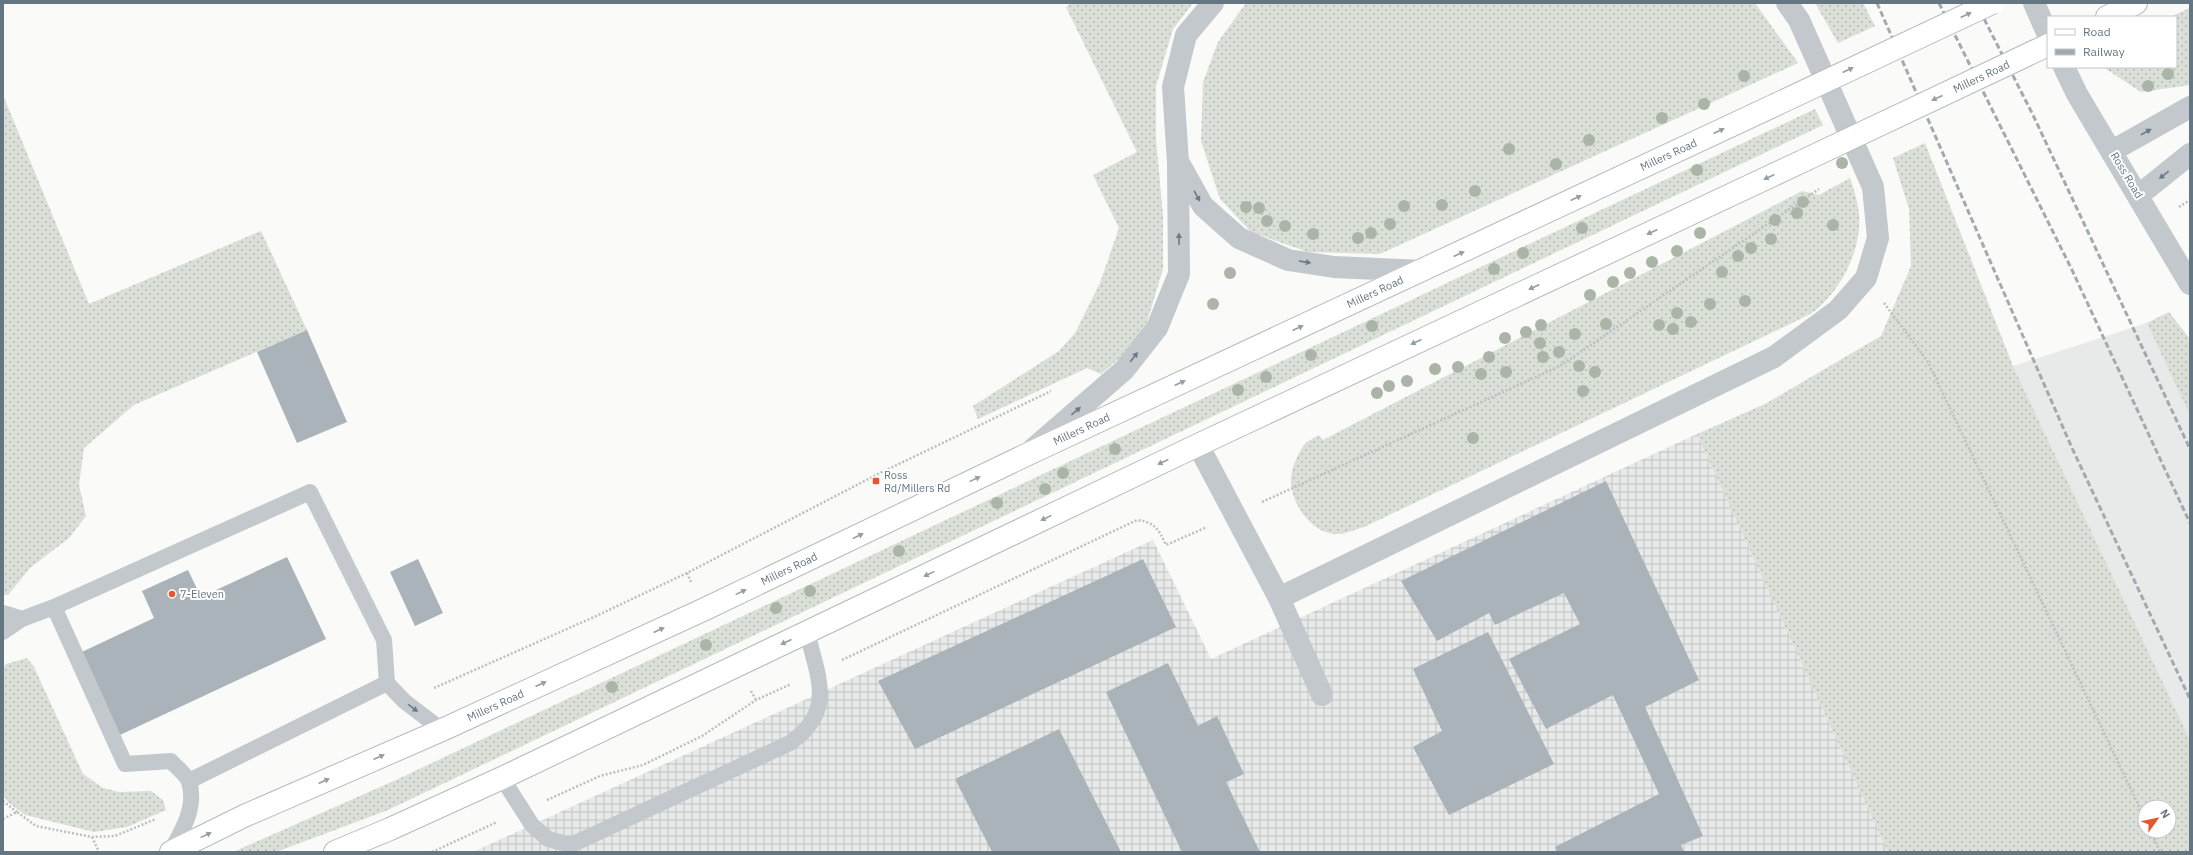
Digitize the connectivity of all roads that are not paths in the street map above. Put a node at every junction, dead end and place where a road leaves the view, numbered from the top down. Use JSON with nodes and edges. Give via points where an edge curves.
{"nodes":[{"id":1,"x":1213,"y":3,"type":"edge"},
{"id":2,"x":1787,"y":3,"type":"edge"},
{"id":3,"x":1992,"y":3,"type":"edge"},
{"id":4,"x":2136,"y":3,"type":"edge"},
{"id":5,"x":2109,"y":16,"type":"edge"},
{"id":6,"x":2047,"y":45,"type":"edge"},
{"id":7,"x":2064,"y":68,"type":"edge"},
{"id":8,"x":2190,"y":107,"type":"edge"},
{"id":9,"x":2112,"y":151,"type":"junction"},
{"id":10,"x":2190,"y":154,"type":"edge"},
{"id":11,"x":1178,"y":162,"type":"junction"},
{"id":12,"x":2139,"y":195,"type":"junction"},
{"id":13,"x":1423,"y":270,"type":"junction"},
{"id":14,"x":2190,"y":284,"type":"edge"},
{"id":15,"x":1198,"y":445,"type":"junction"},
{"id":16,"x":1026,"y":455,"type":"junction"},
{"id":17,"x":1279,"y":598,"type":"junction"},
{"id":18,"x":54,"y":607,"type":"junction"},
{"id":19,"x":3,"y":613,"type":"edge"},
{"id":20,"x":22,"y":619,"type":"junction"},
{"id":21,"x":3,"y":632,"type":"edge"},
{"id":22,"x":807,"y":632,"type":"junction"},
{"id":23,"x":387,"y":683,"type":"junction"},
{"id":24,"x":1322,"y":695,"type":"dead end"},
{"id":25,"x":442,"y":730,"type":"junction"},
{"id":26,"x":502,"y":778,"type":"junction"},
{"id":27,"x":189,"y":781,"type":"junction"},
{"id":28,"x":170,"y":852,"type":"edge"},
{"id":29,"x":335,"y":852,"type":"edge"}],
"edges":[{"from":1,"to":11,"type":"street","via":[[1186,35],[1172,88]]},
{"from":2,"to":17,"type":"street","via":[[1799,20],[1873,187],[1878,238],[1866,278],[1838,310],[1774,357]]},
{"from":13,"to":3,"type":"main road","name":"Millers Road","one_way":true,"bridge":true},
{"from":4,"to":5,"type":"main road"},
{"from":6,"to":15,"type":"main road","name":"Millers Road","one_way":true,"bridge":true},
{"from":7,"to":9,"type":"street","name":"Ross Road","via":[[2077,94]]},
{"from":9,"to":8,"type":"street","one_way":true},
{"from":9,"to":12,"type":"street","name":"Ross Road"},
{"from":10,"to":12,"type":"street","one_way":true},
{"from":11,"to":13,"type":"street","one_way":true,"via":[[1203,206],[1238,238],[1288,260],[1334,267]]},
{"from":16,"to":11,"type":"street","one_way":true,"via":[[1124,370],[1157,328],[1179,274]]},
{"from":12,"to":14,"type":"street","name":"Ross Road"},
{"from":16,"to":13,"type":"main road","name":"Millers Road","one_way":true},
{"from":15,"to":17,"type":"street"},
{"from":15,"to":22,"type":"main road","name":"Millers Road","one_way":true},
{"from":25,"to":16,"type":"main road","name":"Millers Road","one_way":true,"via":[[706,609]]},
{"from":17,"to":24,"type":"street"},
{"from":18,"to":20,"type":"lane"},
{"from":18,"to":23,"type":"lane","via":[[310,492],[384,640]]},
{"from":18,"to":27,"type":"lane","via":[[125,764],[171,761]]},
{"from":19,"to":20,"type":"lane"},
{"from":20,"to":21,"type":"lane"},
{"from":22,"to":26,"type":"main road","name":"Millers Road","one_way":true},
{"from":22,"to":26,"type":"lane","via":[[821,690],[818,713],[805,732],[790,743],[570,845],[548,839],[532,825]]},
{"from":23,"to":25,"type":"lane","one_way":true,"via":[[404,701]]},
{"from":23,"to":27,"type":"lane"},
{"from":28,"to":25,"type":"main road","name":"Millers Road","one_way":true,"via":[[244,816]]},
{"from":26,"to":29,"type":"main road","name":"Millers Road"},
{"from":27,"to":28,"type":"lane","via":[[192,803],[180,836]]}]}
